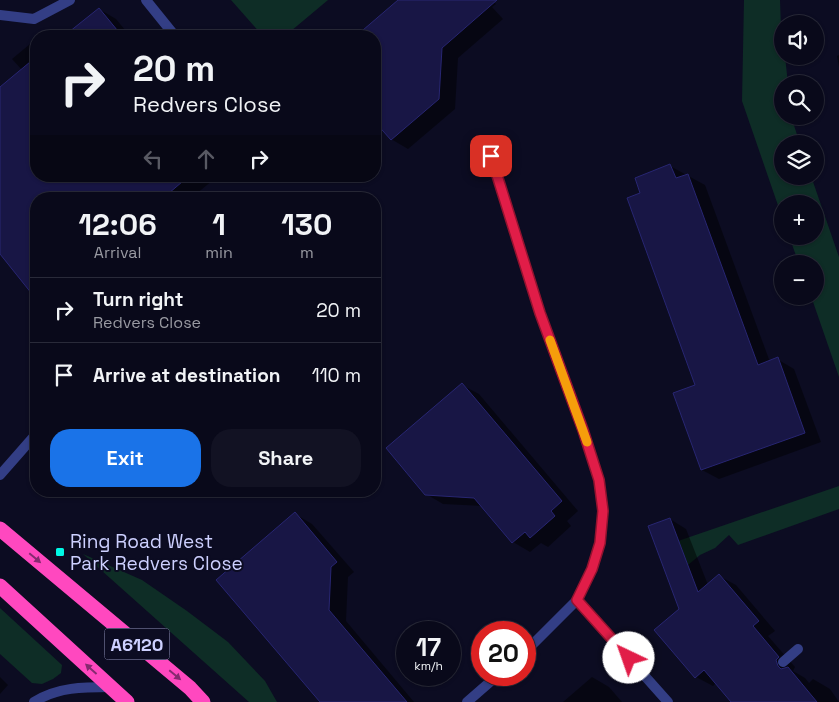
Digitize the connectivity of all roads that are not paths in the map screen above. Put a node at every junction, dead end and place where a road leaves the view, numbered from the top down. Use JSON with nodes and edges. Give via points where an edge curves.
{"nodes":[{"id":1,"x":70,"y":0,"type":"edge"},
{"id":2,"x":146,"y":0,"type":"edge"},
{"id":3,"x":0,"y":15,"type":"edge"},
{"id":4,"x":170,"y":30,"type":"edge"},
{"id":5,"x":491,"y":156,"type":"dead end"},
{"id":6,"x":30,"y":441,"type":"edge"},
{"id":7,"x":0,"y":475,"type":"edge"},
{"id":8,"x":0,"y":529,"type":"edge"},
{"id":9,"x":0,"y":586,"type":"edge"},
{"id":10,"x":577,"y":600,"type":"junction"},
{"id":11,"x":536,"y":641,"type":"edge"},
{"id":12,"x":798,"y":648,"type":"dead end"},
{"id":13,"x":783,"y":662,"type":"dead end"},
{"id":14,"x":485,"y":686,"type":"edge"},
{"id":15,"x":110,"y":688,"type":"junction"},
{"id":16,"x":34,"y":702,"type":"edge"},
{"id":17,"x":127,"y":702,"type":"edge"},
{"id":18,"x":203,"y":702,"type":"edge"},
{"id":19,"x":467,"y":702,"type":"edge"},
{"id":20,"x":668,"y":702,"type":"edge"}],
"edges":[{"from":1,"to":3,"type":"street","via":[[34,19]]},
{"from":2,"to":4,"type":"street"},
{"from":5,"to":10,"type":"street","via":[[540,313],[599,480],[603,511],[600,543]]},
{"from":6,"to":7,"type":"street"},
{"from":8,"to":18,"type":"highway","number":"A6120","one_way":true},
{"from":15,"to":9,"type":"highway","number":"A6120","one_way":true},
{"from":10,"to":11,"type":"street"},
{"from":10,"to":20,"type":"street"},
{"from":12,"to":13,"type":"street"},
{"from":14,"to":19,"type":"street"},
{"from":15,"to":16,"type":"street","via":[[78,687]]},
{"from":15,"to":17,"type":"highway","number":"A6120"}]}
